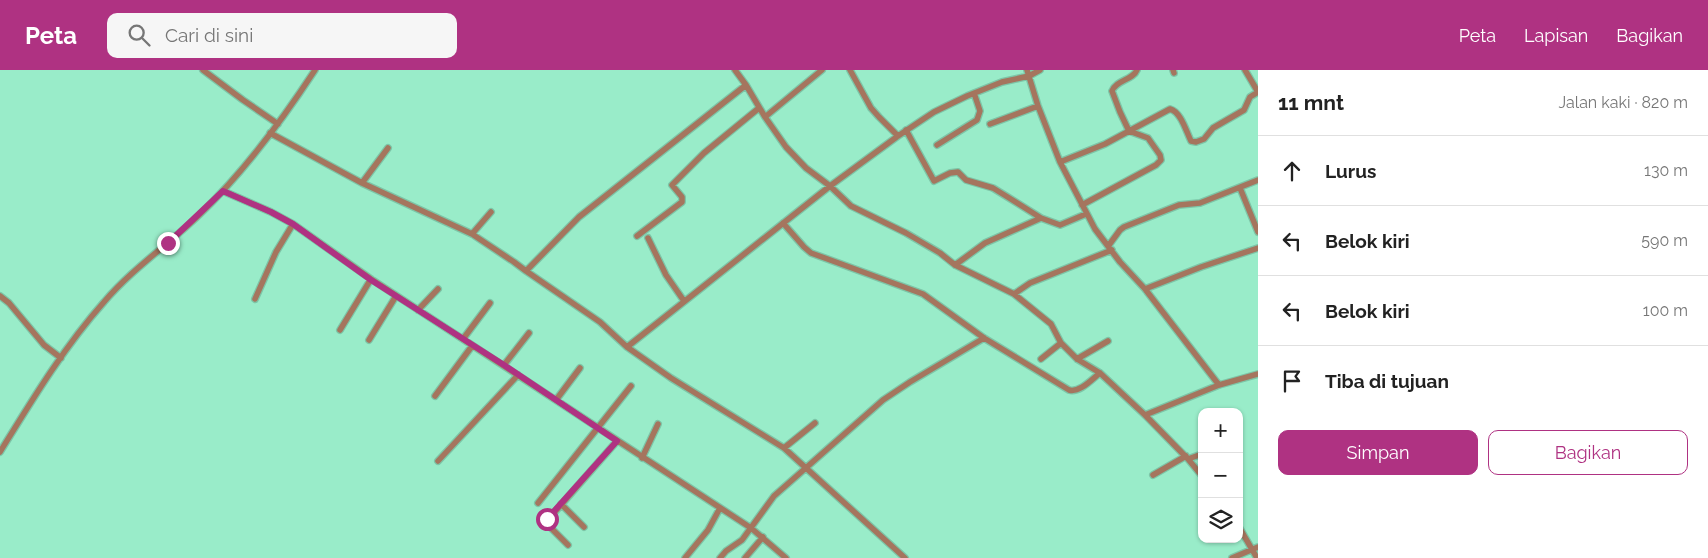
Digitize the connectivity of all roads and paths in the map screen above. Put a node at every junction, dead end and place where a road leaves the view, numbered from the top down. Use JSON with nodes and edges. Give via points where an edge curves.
{"nodes":[{"id":1,"x":203,"y":70,"type":"edge"},
{"id":2,"x":315,"y":70,"type":"edge"},
{"id":3,"x":735,"y":70,"type":"edge"},
{"id":4,"x":822,"y":70,"type":"edge"},
{"id":5,"x":850,"y":70,"type":"edge"},
{"id":6,"x":1040,"y":70,"type":"edge"},
{"id":7,"x":1245,"y":70,"type":"edge"},
{"id":8,"x":1138,"y":71,"type":"edge"},
{"id":9,"x":1028,"y":73,"type":"edge"},
{"id":10,"x":746,"y":84,"type":"junction"},
{"id":11,"x":1258,"y":92,"type":"edge"},
{"id":12,"x":974,"y":93,"type":"junction"},
{"id":13,"x":1038,"y":106,"type":"junction"},
{"id":14,"x":759,"y":108,"type":"junction"},
{"id":15,"x":765,"y":117,"type":"junction"},
{"id":16,"x":278,"y":124,"type":"junction"},
{"id":17,"x":990,"y":124,"type":"dead end"},
{"id":18,"x":906,"y":130,"type":"junction"},
{"id":19,"x":1129,"y":131,"type":"junction"},
{"id":20,"x":270,"y":133,"type":"junction"},
{"id":21,"x":898,"y":136,"type":"junction"},
{"id":22,"x":937,"y":145,"type":"dead end"},
{"id":23,"x":388,"y":148,"type":"dead end"},
{"id":24,"x":1060,"y":162,"type":"junction"},
{"id":25,"x":1258,"y":180,"type":"edge"},
{"id":26,"x":362,"y":183,"type":"junction"},
{"id":27,"x":830,"y":186,"type":"junction"},
{"id":28,"x":1240,"y":188,"type":"junction"},
{"id":29,"x":223,"y":191,"type":"junction"},
{"id":30,"x":1082,"y":204,"type":"junction"},
{"id":31,"x":491,"y":212,"type":"dead end"},
{"id":32,"x":1086,"y":214,"type":"junction"},
{"id":33,"x":1040,"y":218,"type":"junction"},
{"id":34,"x":293,"y":224,"type":"junction"},
{"id":35,"x":783,"y":224,"type":"junction"},
{"id":36,"x":1258,"y":232,"type":"edge"},
{"id":37,"x":472,"y":234,"type":"junction"},
{"id":38,"x":637,"y":236,"type":"dead end"},
{"id":39,"x":648,"y":238,"type":"dead end"},
{"id":40,"x":1111,"y":248,"type":"junction"},
{"id":41,"x":1258,"y":248,"type":"edge"},
{"id":42,"x":955,"y":266,"type":"junction"},
{"id":43,"x":526,"y":271,"type":"junction"},
{"id":44,"x":371,"y":280,"type":"junction"},
{"id":45,"x":438,"y":289,"type":"dead end"},
{"id":46,"x":1145,"y":289,"type":"junction"},
{"id":47,"x":1014,"y":294,"type":"junction"},
{"id":48,"x":0,"y":296,"type":"edge"},
{"id":49,"x":396,"y":296,"type":"junction"},
{"id":50,"x":255,"y":299,"type":"dead end"},
{"id":51,"x":684,"y":302,"type":"junction"},
{"id":52,"x":490,"y":304,"type":"dead end"},
{"id":53,"x":418,"y":310,"type":"junction"},
{"id":54,"x":340,"y":330,"type":"dead end"},
{"id":55,"x":529,"y":333,"type":"dead end"},
{"id":56,"x":984,"y":338,"type":"junction"},
{"id":57,"x":463,"y":339,"type":"junction"},
{"id":58,"x":369,"y":340,"type":"dead end"},
{"id":59,"x":1108,"y":341,"type":"dead end"},
{"id":60,"x":1061,"y":343,"type":"junction"},
{"id":61,"x":472,"y":346,"type":"junction"},
{"id":62,"x":627,"y":346,"type":"junction"},
{"id":63,"x":61,"y":358,"type":"junction"},
{"id":64,"x":1041,"y":359,"type":"dead end"},
{"id":65,"x":1077,"y":359,"type":"junction"},
{"id":66,"x":504,"y":365,"type":"junction"},
{"id":67,"x":580,"y":368,"type":"dead end"},
{"id":68,"x":1100,"y":373,"type":"junction"},
{"id":69,"x":1258,"y":374,"type":"edge"},
{"id":70,"x":518,"y":375,"type":"junction"},
{"id":71,"x":1219,"y":385,"type":"junction"},
{"id":72,"x":631,"y":386,"type":"dead end"},
{"id":73,"x":434,"y":396,"type":"dead end"},
{"id":74,"x":556,"y":400,"type":"junction"},
{"id":75,"x":1145,"y":415,"type":"junction"},
{"id":76,"x":814,"y":423,"type":"dead end"},
{"id":77,"x":658,"y":424,"type":"dead end"},
{"id":78,"x":597,"y":428,"type":"junction"},
{"id":79,"x":617,"y":441,"type":"junction"},
{"id":80,"x":784,"y":448,"type":"junction"},
{"id":81,"x":0,"y":452,"type":"edge"},
{"id":82,"x":1198,"y":455,"type":"edge"},
{"id":83,"x":642,"y":458,"type":"junction"},
{"id":84,"x":1187,"y":458,"type":"junction"},
{"id":85,"x":438,"y":461,"type":"dead end"},
{"id":86,"x":807,"y":468,"type":"junction"},
{"id":87,"x":1198,"y":471,"type":"edge"},
{"id":88,"x":1153,"y":475,"type":"dead end"},
{"id":89,"x":538,"y":503,"type":"dead end"},
{"id":90,"x":561,"y":504,"type":"junction"},
{"id":91,"x":720,"y":508,"type":"junction"},
{"id":92,"x":584,"y":527,"type":"dead end"},
{"id":93,"x":751,"y":528,"type":"junction"},
{"id":94,"x":1243,"y":532,"type":"edge"},
{"id":95,"x":763,"y":537,"type":"junction"},
{"id":96,"x":568,"y":546,"type":"dead end"},
{"id":97,"x":1255,"y":548,"type":"edge"},
{"id":98,"x":686,"y":558,"type":"edge"},
{"id":99,"x":720,"y":558,"type":"edge"},
{"id":100,"x":745,"y":558,"type":"edge"},
{"id":101,"x":785,"y":558,"type":"edge"},
{"id":102,"x":905,"y":558,"type":"edge"},
{"id":103,"x":1232,"y":558,"type":"edge"},
{"id":104,"x":1257,"y":558,"type":"edge"}],
"edges":[{"from":1,"to":16,"type":"street"},
{"from":2,"to":16,"type":"street"},
{"from":3,"to":10,"type":"street"},
{"from":4,"to":15,"type":"street"},
{"from":5,"to":21,"type":"street","via":[[872,108]]},
{"from":6,"to":9,"type":"street"},
{"from":7,"to":11,"type":"street"},
{"from":8,"to":19,"type":"street","via":[[1112,91]]},
{"from":9,"to":12,"type":"street"},
{"from":9,"to":13,"type":"street"},
{"from":10,"to":14,"type":"street"},
{"from":10,"to":43,"type":"street","via":[[579,217]]},
{"from":11,"to":19,"type":"street","via":[[1250,97],[1244,110],[1196,142],[1191,141],[1172,108]]},
{"from":12,"to":18,"type":"street"},
{"from":12,"to":22,"type":"street","via":[[980,111],[977,120]]},
{"from":13,"to":17,"type":"street"},
{"from":13,"to":24,"type":"street"},
{"from":14,"to":15,"type":"street"},
{"from":14,"to":38,"type":"street","via":[[704,153],[672,185],[682,197],[682,202]]},
{"from":15,"to":27,"type":"street","via":[[786,147]]},
{"from":16,"to":20,"type":"street"},
{"from":18,"to":21,"type":"street"},
{"from":18,"to":33,"type":"street","via":[[934,181],[956,172],[966,180],[1000,192]]},
{"from":19,"to":24,"type":"street"},
{"from":19,"to":30,"type":"street","via":[[1148,138],[1161,160]]},
{"from":20,"to":26,"type":"street"},
{"from":20,"to":29,"type":"street"},
{"from":21,"to":27,"type":"street"},
{"from":23,"to":26,"type":"street"},
{"from":24,"to":30,"type":"street"},
{"from":25,"to":28,"type":"street"},
{"from":26,"to":37,"type":"street"},
{"from":27,"to":35,"type":"street"},
{"from":27,"to":42,"type":"street","via":[[851,206],[906,233]]},
{"from":28,"to":36,"type":"street"},
{"from":28,"to":40,"type":"street","via":[[1200,203],[1179,205],[1124,227]]},
{"from":29,"to":34,"type":"street"},
{"from":29,"to":63,"type":"street","via":[[121,283]]},
{"from":30,"to":32,"type":"street"},
{"from":31,"to":37,"type":"street"},
{"from":32,"to":33,"type":"street","via":[[1060,225]]},
{"from":32,"to":40,"type":"street"},
{"from":33,"to":42,"type":"street","via":[[985,243]]},
{"from":34,"to":44,"type":"street"},
{"from":34,"to":50,"type":"street","via":[[276,252]]},
{"from":35,"to":51,"type":"street"},
{"from":35,"to":56,"type":"street","via":[[812,253],[923,294]]},
{"from":37,"to":43,"type":"street"},
{"from":39,"to":51,"type":"street"},
{"from":40,"to":46,"type":"street"},
{"from":40,"to":47,"type":"street","via":[[1030,283]]},
{"from":41,"to":46,"type":"street"},
{"from":42,"to":47,"type":"street"},
{"from":43,"to":62,"type":"street","via":[[600,322]]},
{"from":44,"to":49,"type":"street"},
{"from":44,"to":54,"type":"street"},
{"from":45,"to":53,"type":"street"},
{"from":46,"to":71,"type":"street"},
{"from":47,"to":60,"type":"street","via":[[1050,324]]},
{"from":48,"to":63,"type":"street","via":[[10,303],[44,345]]},
{"from":49,"to":53,"type":"street"},
{"from":49,"to":58,"type":"street"},
{"from":51,"to":62,"type":"street"},
{"from":52,"to":57,"type":"street"},
{"from":53,"to":57,"type":"street"},
{"from":55,"to":66,"type":"street"},
{"from":56,"to":68,"type":"street","via":[[1069,390],[1078,390]]},
{"from":56,"to":86,"type":"street","via":[[883,400]]},
{"from":57,"to":61,"type":"street"},
{"from":59,"to":65,"type":"street"},
{"from":60,"to":64,"type":"street"},
{"from":60,"to":65,"type":"street"},
{"from":61,"to":66,"type":"street"},
{"from":61,"to":73,"type":"street"},
{"from":62,"to":80,"type":"street","via":[[671,378]]},
{"from":63,"to":81,"type":"street"},
{"from":65,"to":68,"type":"street"},
{"from":66,"to":70,"type":"street"},
{"from":67,"to":74,"type":"street"},
{"from":68,"to":75,"type":"street"},
{"from":69,"to":71,"type":"street"},
{"from":70,"to":74,"type":"street"},
{"from":70,"to":85,"type":"street"},
{"from":71,"to":75,"type":"street"},
{"from":72,"to":78,"type":"street"},
{"from":74,"to":78,"type":"street"},
{"from":75,"to":84,"type":"street"},
{"from":76,"to":80,"type":"street"},
{"from":77,"to":83,"type":"street"},
{"from":78,"to":79,"type":"street"},
{"from":78,"to":89,"type":"street"},
{"from":79,"to":83,"type":"street"},
{"from":79,"to":90,"type":"street"},
{"from":80,"to":86,"type":"street"},
{"from":82,"to":84,"type":"street"},
{"from":83,"to":91,"type":"street"},
{"from":84,"to":87,"type":"street"},
{"from":84,"to":88,"type":"street"},
{"from":86,"to":93,"type":"street","via":[[774,496]]},
{"from":86,"to":102,"type":"street"},
{"from":90,"to":92,"type":"street"},
{"from":90,"to":96,"type":"street","via":[[546,522]]},
{"from":91,"to":93,"type":"street"},
{"from":91,"to":98,"type":"street"},
{"from":93,"to":95,"type":"street"},
{"from":93,"to":99,"type":"street"},
{"from":94,"to":97,"type":"street"},
{"from":95,"to":100,"type":"street"},
{"from":95,"to":101,"type":"street"},
{"from":97,"to":103,"type":"street"},
{"from":97,"to":104,"type":"street"}]}
